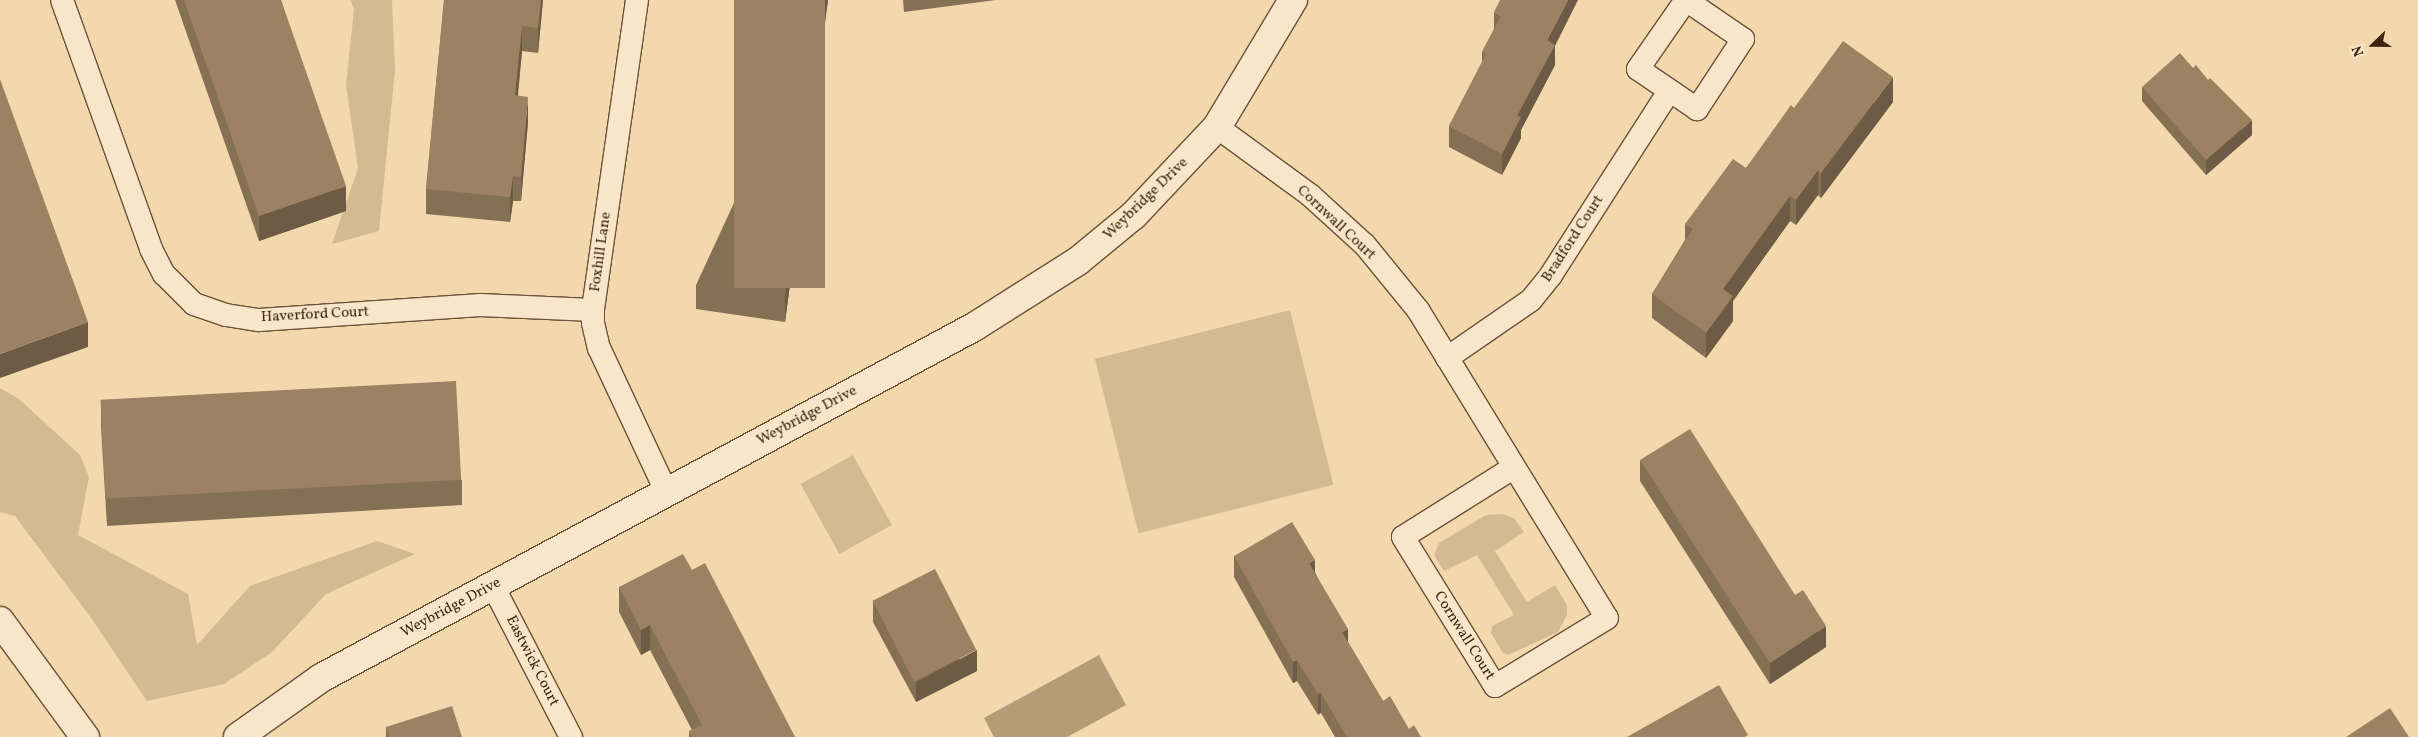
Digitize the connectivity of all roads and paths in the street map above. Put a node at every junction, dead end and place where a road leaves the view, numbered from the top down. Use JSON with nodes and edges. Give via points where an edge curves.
{"nodes":[{"id":1,"x":62,"y":0,"type":"edge"},
{"id":2,"x":637,"y":0,"type":"edge"},
{"id":3,"x":1293,"y":0,"type":"edge"},
{"id":4,"x":1686,"y":0,"type":"edge"},
{"id":5,"x":1669,"y":91,"type":"junction"},
{"id":6,"x":1217,"y":127,"type":"junction"},
{"id":7,"x":593,"y":310,"type":"junction"},
{"id":8,"x":1447,"y":358,"type":"junction"},
{"id":9,"x":1512,"y":468,"type":"junction"},
{"id":10,"x":666,"y":491,"type":"junction"},
{"id":11,"x":493,"y":586,"type":"junction"},
{"id":12,"x":0,"y":621,"type":"edge"},
{"id":13,"x":85,"y":737,"type":"edge"},
{"id":14,"x":238,"y":737,"type":"edge"},
{"id":15,"x":571,"y":737,"type":"edge"}],
"edges":[{"from":1,"to":7,"type":"lane","name":"Haverford Court","via":[[151,249],[164,274],[194,304],[226,315],[259,320],[480,304]]},
{"from":2,"to":7,"type":"lane","name":"Foxhill Lane"},
{"from":3,"to":6,"type":"street","name":"Weybridge Drive"},
{"from":4,"to":5,"type":"lane","via":[[1638,69]]},
{"from":4,"to":5,"type":"lane","via":[[1743,39],[1697,109]]},
{"from":5,"to":8,"type":"lane","name":"Bradford Court","via":[[1551,275],[1531,300]]},
{"from":6,"to":8,"type":"lane","name":"Cornwall Court","via":[[1310,194],[1365,245],[1418,310]]},
{"from":6,"to":10,"type":"street","name":"Weybridge Drive","via":[[1178,172],[1134,215],[1078,262],[974,327]]},
{"from":7,"to":10,"type":"lane","name":"Foxhill Lane","via":[[599,348]]},
{"from":8,"to":9,"type":"lane","name":"Cornwall Court"},
{"from":9,"to":9,"type":"lane","name":"Cornwall Court","via":[[1607,618],[1495,686],[1403,537]]},
{"from":10,"to":11,"type":"street","name":"Weybridge Drive"},
{"from":11,"to":14,"type":"street","name":"Weybridge Drive","via":[[321,678]]},
{"from":11,"to":15,"type":"lane","name":"Eastwick Court"},
{"from":12,"to":13,"type":"street"}]}
